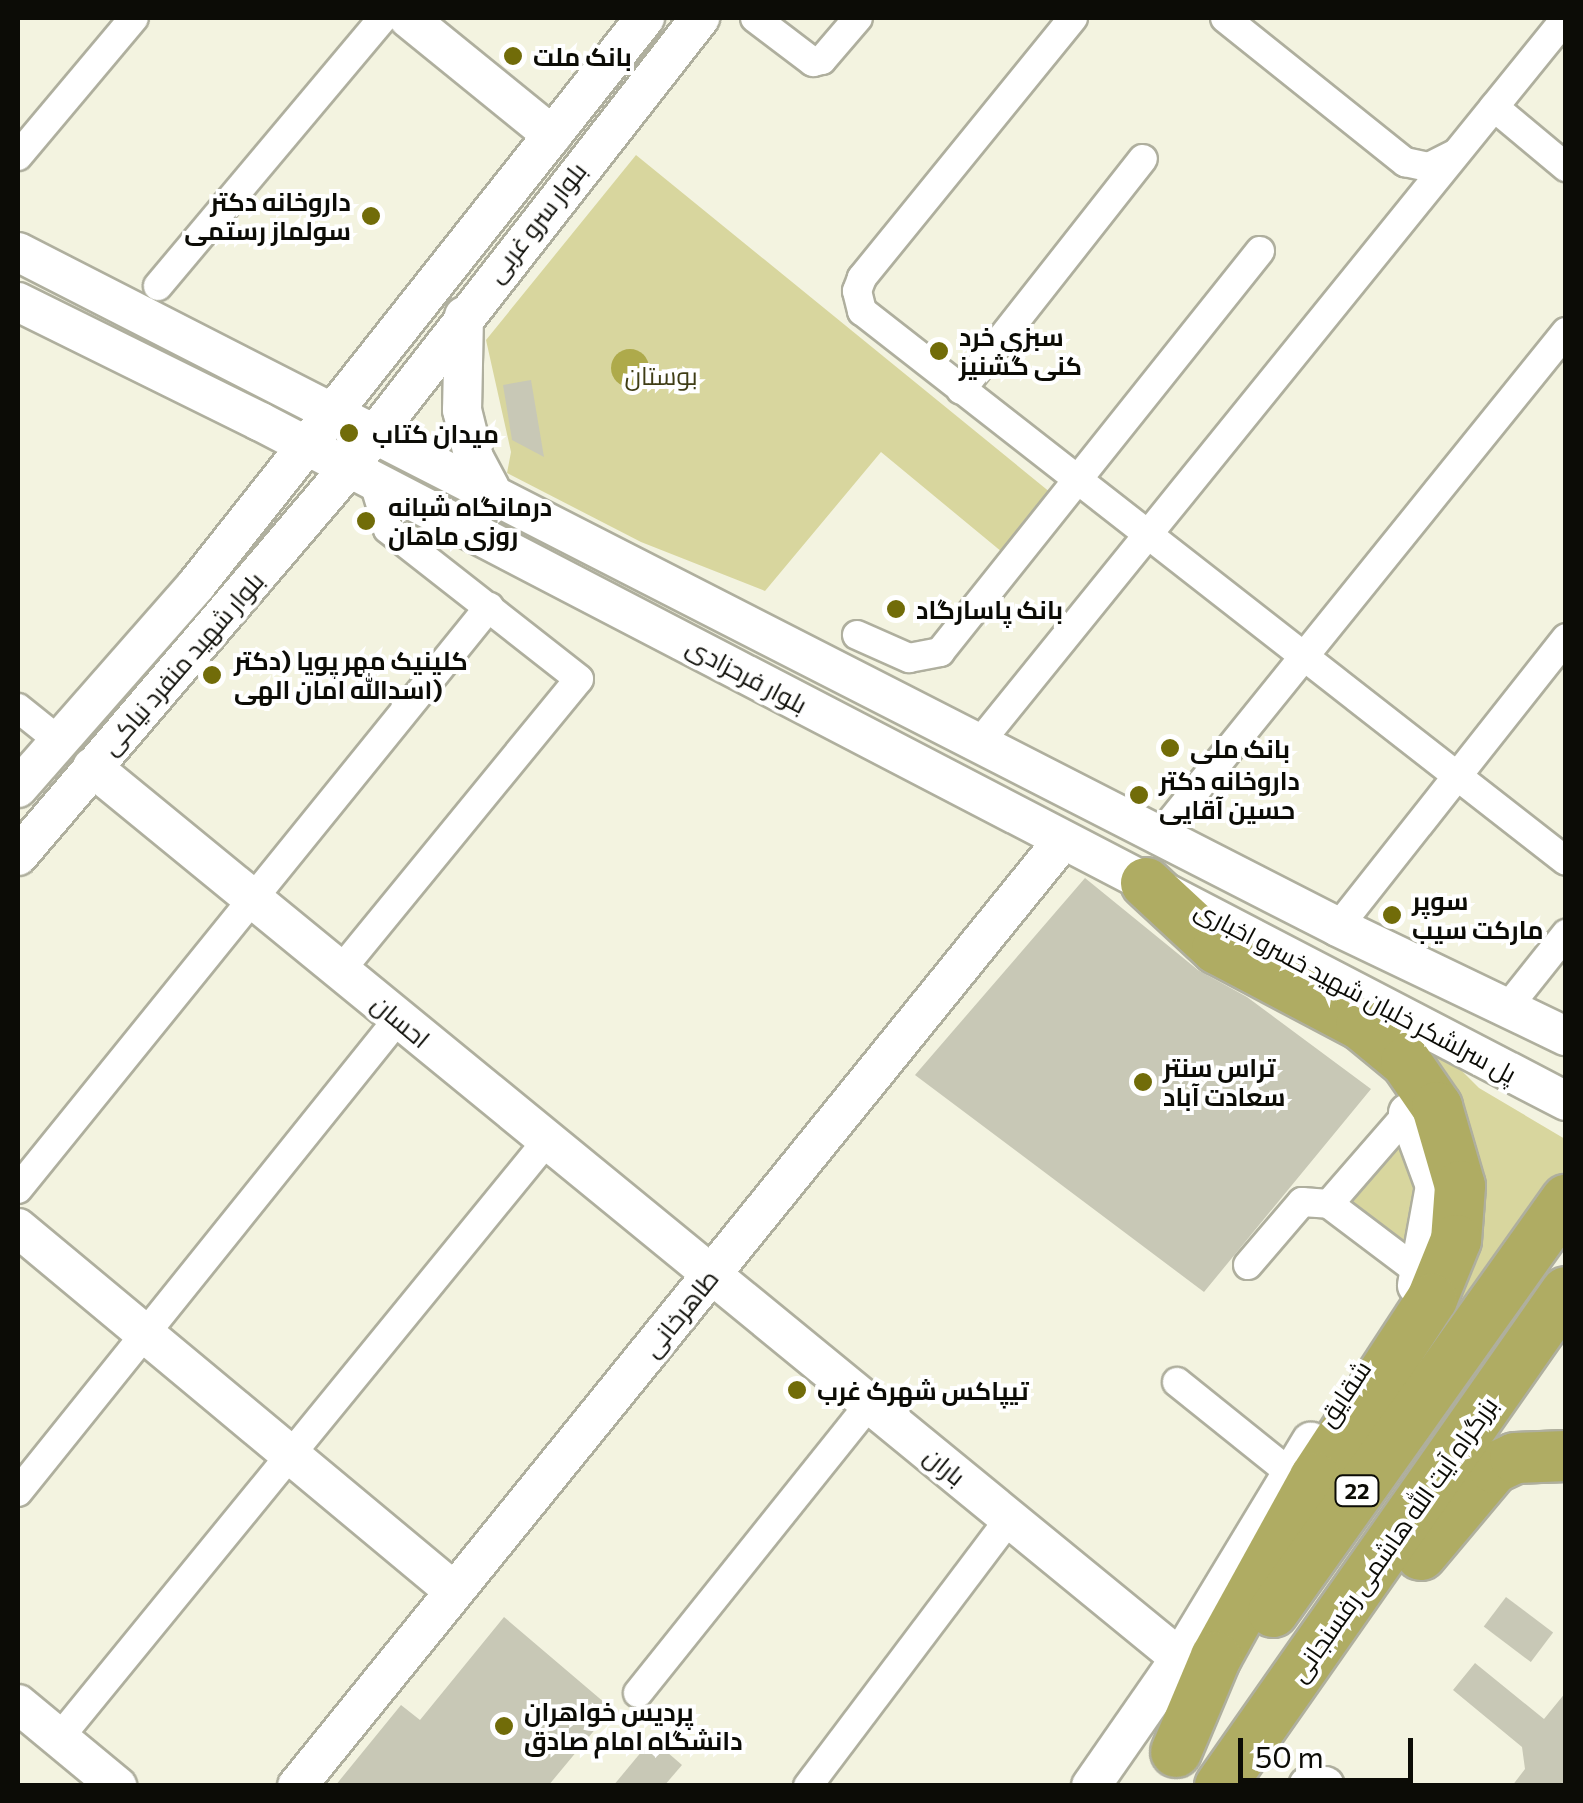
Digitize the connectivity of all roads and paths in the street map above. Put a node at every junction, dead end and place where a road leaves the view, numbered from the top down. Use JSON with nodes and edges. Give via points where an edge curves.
{"nodes":[{"id":1,"x":134,"y":18,"type":"edge"},
{"id":2,"x":383,"y":18,"type":"edge"},
{"id":3,"x":408,"y":18,"type":"edge"},
{"id":4,"x":645,"y":18,"type":"edge"},
{"id":5,"x":700,"y":18,"type":"edge"},
{"id":6,"x":756,"y":18,"type":"edge"},
{"id":7,"x":858,"y":18,"type":"edge"},
{"id":8,"x":1073,"y":18,"type":"edge"},
{"id":9,"x":1226,"y":18,"type":"edge"},
{"id":10,"x":1566,"y":18,"type":"edge"},
{"id":11,"x":1494,"y":107,"type":"junction"},
{"id":12,"x":552,"y":136,"type":"junction"},
{"id":13,"x":1457,"y":152,"type":"junction"},
{"id":14,"x":18,"y":156,"type":"edge"},
{"id":15,"x":1143,"y":159,"type":"dead end"},
{"id":16,"x":1566,"y":166,"type":"edge"},
{"id":17,"x":1260,"y":250,"type":"dead end"},
{"id":18,"x":18,"y":252,"type":"edge"},
{"id":19,"x":158,"y":286,"type":"dead end"},
{"id":20,"x":18,"y":302,"type":"edge"},
{"id":21,"x":464,"y":314,"type":"junction"},
{"id":22,"x":1566,"y":332,"type":"edge"},
{"id":23,"x":186,"y":341,"type":"junction"},
{"id":24,"x":164,"y":377,"type":"junction"},
{"id":25,"x":960,"y":390,"type":"junction"},
{"id":26,"x":332,"y":410,"type":"junction"},
{"id":27,"x":376,"y":430,"type":"junction"},
{"id":28,"x":304,"y":447,"type":"junction"},
{"id":29,"x":361,"y":478,"type":"junction"},
{"id":30,"x":1078,"y":482,"type":"junction"},
{"id":31,"x":490,"y":488,"type":"junction"},
{"id":32,"x":1147,"y":535,"type":"junction"},
{"id":33,"x":634,"y":563,"type":"junction"},
{"id":34,"x":610,"y":604,"type":"junction"},
{"id":35,"x":489,"y":608,"type":"junction"},
{"id":36,"x":857,"y":636,"type":"dead end"},
{"id":37,"x":1566,"y":638,"type":"edge"},
{"id":38,"x":1304,"y":657,"type":"junction"},
{"id":39,"x":18,"y":708,"type":"edge"},
{"id":40,"x":58,"y":740,"type":"junction"},
{"id":41,"x":980,"y":742,"type":"junction"},
{"id":42,"x":92,"y":767,"type":"junction"},
{"id":43,"x":1457,"y":776,"type":"junction"},
{"id":44,"x":18,"y":788,"type":"edge"},
{"id":45,"x":1159,"y":836,"type":"junction"},
{"id":46,"x":1063,"y":840,"type":"junction"},
{"id":47,"x":18,"y":856,"type":"edge"},
{"id":48,"x":1566,"y":861,"type":"edge"},
{"id":49,"x":1146,"y":883,"type":"junction"},
{"id":50,"x":254,"y":899,"type":"junction"},
{"id":51,"x":1338,"y":927,"type":"junction"},
{"id":52,"x":1566,"y":934,"type":"edge"},
{"id":53,"x":340,"y":971,"type":"junction"},
{"id":54,"x":1507,"y":1008,"type":"junction"},
{"id":55,"x":398,"y":1019,"type":"junction"},
{"id":56,"x":1566,"y":1036,"type":"edge"},
{"id":57,"x":1566,"y":1101,"type":"edge"},
{"id":58,"x":1408,"y":1113,"type":"joint"},
{"id":59,"x":546,"y":1142,"type":"junction"},
{"id":60,"x":18,"y":1189,"type":"edge"},
{"id":61,"x":1566,"y":1200,"type":"edge"},
{"id":62,"x":1329,"y":1204,"type":"junction"},
{"id":63,"x":18,"y":1228,"type":"edge"},
{"id":64,"x":1248,"y":1265,"type":"dead end"},
{"id":65,"x":1423,"y":1276,"type":"junction"},
{"id":66,"x":709,"y":1277,"type":"junction"},
{"id":67,"x":1566,"y":1292,"type":"edge"},
{"id":68,"x":145,"y":1334,"type":"junction"},
{"id":69,"x":1178,"y":1382,"type":"dead end"},
{"id":70,"x":869,"y":1406,"type":"junction"},
{"id":71,"x":290,"y":1455,"type":"junction"},
{"id":72,"x":1566,"y":1456,"type":"edge"},
{"id":73,"x":1290,"y":1473,"type":"junction"},
{"id":74,"x":18,"y":1492,"type":"edge"},
{"id":75,"x":1010,"y":1518,"type":"junction"},
{"id":76,"x":454,"y":1592,"type":"junction"},
{"id":77,"x":1180,"y":1658,"type":"junction"},
{"id":78,"x":638,"y":1692,"type":"dead end"},
{"id":79,"x":18,"y":1704,"type":"edge"},
{"id":80,"x":59,"y":1738,"type":"junction"},
{"id":81,"x":1164,"y":1769,"type":"edge"},
{"id":82,"x":1225,"y":1780,"type":"edge"},
{"id":83,"x":117,"y":1786,"type":"edge"},
{"id":84,"x":296,"y":1786,"type":"edge"},
{"id":85,"x":808,"y":1786,"type":"edge"},
{"id":86,"x":1091,"y":1786,"type":"edge"},
{"id":87,"x":1308,"y":1786,"type":"edge"},
{"id":88,"x":1325,"y":1786,"type":"edge"}],
"edges":[{"from":1,"to":14,"type":"street"},
{"from":2,"to":19,"type":"street"},
{"from":3,"to":12,"type":"main road"},
{"from":4,"to":12,"type":"main road","name":"بلوار سرو غربی"},
{"from":5,"to":21,"type":"main road","name":"بلوار سرو غربی"},
{"from":6,"to":7,"type":"street","via":[[813,62]]},
{"from":8,"to":25,"type":"street","via":[[857,291],[862,310]]},
{"from":9,"to":13,"type":"street","via":[[1405,162],[1429,166]]},
{"from":10,"to":11,"type":"street"},
{"from":11,"to":13,"type":"street"},
{"from":11,"to":16,"type":"street"},
{"from":12,"to":26,"type":"main road","name":"بلوار سرو غربی"},
{"from":13,"to":32,"type":"street"},
{"from":15,"to":25,"type":"street"},
{"from":17,"to":30,"type":"street"},
{"from":18,"to":23,"type":"main road"},
{"from":20,"to":24,"type":"main road"},
{"from":21,"to":27,"type":"main road","name":"بلوار سرو غربی"},
{"from":21,"to":31,"type":"main road","via":[[458,354],[462,410]]},
{"from":22,"to":38,"type":"street"},
{"from":23,"to":24,"type":"main road","via":[[198,363],[192,372]]},
{"from":23,"to":26,"type":"main road"},
{"from":24,"to":28,"type":"main road"},
{"from":25,"to":30,"type":"street"},
{"from":26,"to":27,"type":"main road","name":"بلوار فرحزادی"},
{"from":26,"to":28,"type":"main road","name":"بلوار سرو غربی"},
{"from":27,"to":29,"type":"main road","name":"بلوار شهید منفرد نیاکی"},
{"from":27,"to":31,"type":"main road","name":"بلوار فرحزادی"},
{"from":28,"to":29,"type":"main road","name":"بلوار فرحزادی"},
{"from":28,"to":40,"type":"main road","name":"بلوار شهید منفرد نیاکی","via":[[197,584]]},
{"from":29,"to":34,"type":"main road","name":"بلوار فرحزادی"},
{"from":29,"to":35,"type":"street","via":[[388,529]]},
{"from":29,"to":42,"type":"main road","name":"بلوار شهید منفرد نیاکی"},
{"from":30,"to":32,"type":"street"},
{"from":30,"to":36,"type":"street","via":[[940,652],[909,658]]},
{"from":31,"to":33,"type":"main road","name":"بلوار فرحزادی"},
{"from":32,"to":38,"type":"street"},
{"from":32,"to":41,"type":"street"},
{"from":33,"to":34,"type":"main road","via":[[609,578]]},
{"from":33,"to":41,"type":"main road","name":"بلوار فرحزادی"},
{"from":34,"to":46,"type":"main road","name":"بلوار فرحزادی"},
{"from":35,"to":50,"type":"street"},
{"from":35,"to":53,"type":"street","via":[[579,679]]},
{"from":37,"to":43,"type":"street"},
{"from":38,"to":43,"type":"street"},
{"from":38,"to":45,"type":"street"},
{"from":39,"to":40,"type":"street"},
{"from":40,"to":44,"type":"main road","name":"بلوار شهید منفرد نیاکی"},
{"from":41,"to":45,"type":"main road","name":"بلوار فرحزادی"},
{"from":42,"to":47,"type":"main road","name":"بلوار شهید منفرد نیاکی"},
{"from":42,"to":50,"type":"main road","name":"احسان"},
{"from":43,"to":48,"type":"street"},
{"from":43,"to":51,"type":"street"},
{"from":45,"to":51,"type":"main road","name":"پل سرلشکر خلبان شهید خسرو اخباری"},
{"from":46,"to":49,"type":"main road","name":"بلوار فرحزادی"},
{"from":46,"to":66,"type":"main road","name":"طاهرخانی"},
{"from":49,"to":57,"type":"main road","name":"پل سرلشکر خلبان شهید خسرو اخباری"},
{"from":49,"to":81,"type":"highway","via":[[1217,949],[1361,1025],[1406,1062],[1443,1121],[1460,1186],[1456,1240],[1432,1299],[1315,1478],[1216,1657]]},
{"from":50,"to":53,"type":"main road","name":"احسان"},
{"from":50,"to":60,"type":"street"},
{"from":51,"to":54,"type":"main road","name":"پل سرلشکر خلبان شهید خسرو اخباری"},
{"from":52,"to":54,"type":"street"},
{"from":53,"to":55,"type":"main road","name":"احسان"},
{"from":54,"to":56,"type":"main road","name":"پل سرلشکر خلبان شهید خسرو اخباری"},
{"from":55,"to":59,"type":"main road","name":"احسان"},
{"from":55,"to":68,"type":"street"},
{"from":58,"to":62,"type":"street"},
{"from":58,"to":65,"type":"main road","name":"شقایق","via":[[1435,1186]]},
{"from":59,"to":66,"type":"main road","name":"احسان"},
{"from":59,"to":71,"type":"street"},
{"from":61,"to":81,"type":"highway","number":"22"},
{"from":62,"to":64,"type":"street","via":[[1302,1202]]},
{"from":62,"to":65,"type":"street"},
{"from":63,"to":68,"type":"main road"},
{"from":65,"to":73,"type":"main road","name":"شقایق"},
{"from":66,"to":70,"type":"main road","name":"باران"},
{"from":66,"to":76,"type":"main road","name":"طاهرخانی"},
{"from":67,"to":82,"type":"highway","name":"بزرگراه آیت الله هاشمی رفسنجانی","number":"22"},
{"from":68,"to":71,"type":"main road"},
{"from":68,"to":74,"type":"street"},
{"from":69,"to":73,"type":"street"},
{"from":70,"to":75,"type":"main road","name":"باران"},
{"from":70,"to":78,"type":"street"},
{"from":71,"to":76,"type":"main road"},
{"from":71,"to":80,"type":"street"},
{"from":72,"to":82,"type":"highway","via":[[1515,1458],[1494,1468],[1267,1755]]},
{"from":73,"to":77,"type":"main road","name":"شقایق"},
{"from":75,"to":77,"type":"main road","name":"باران"},
{"from":75,"to":85,"type":"street"},
{"from":76,"to":84,"type":"main road","name":"طاهرخانی"},
{"from":77,"to":86,"type":"main road","name":"شقایق"},
{"from":79,"to":80,"type":"main road"},
{"from":80,"to":83,"type":"main road"},
{"from":87,"to":88,"type":"main road"}]}
